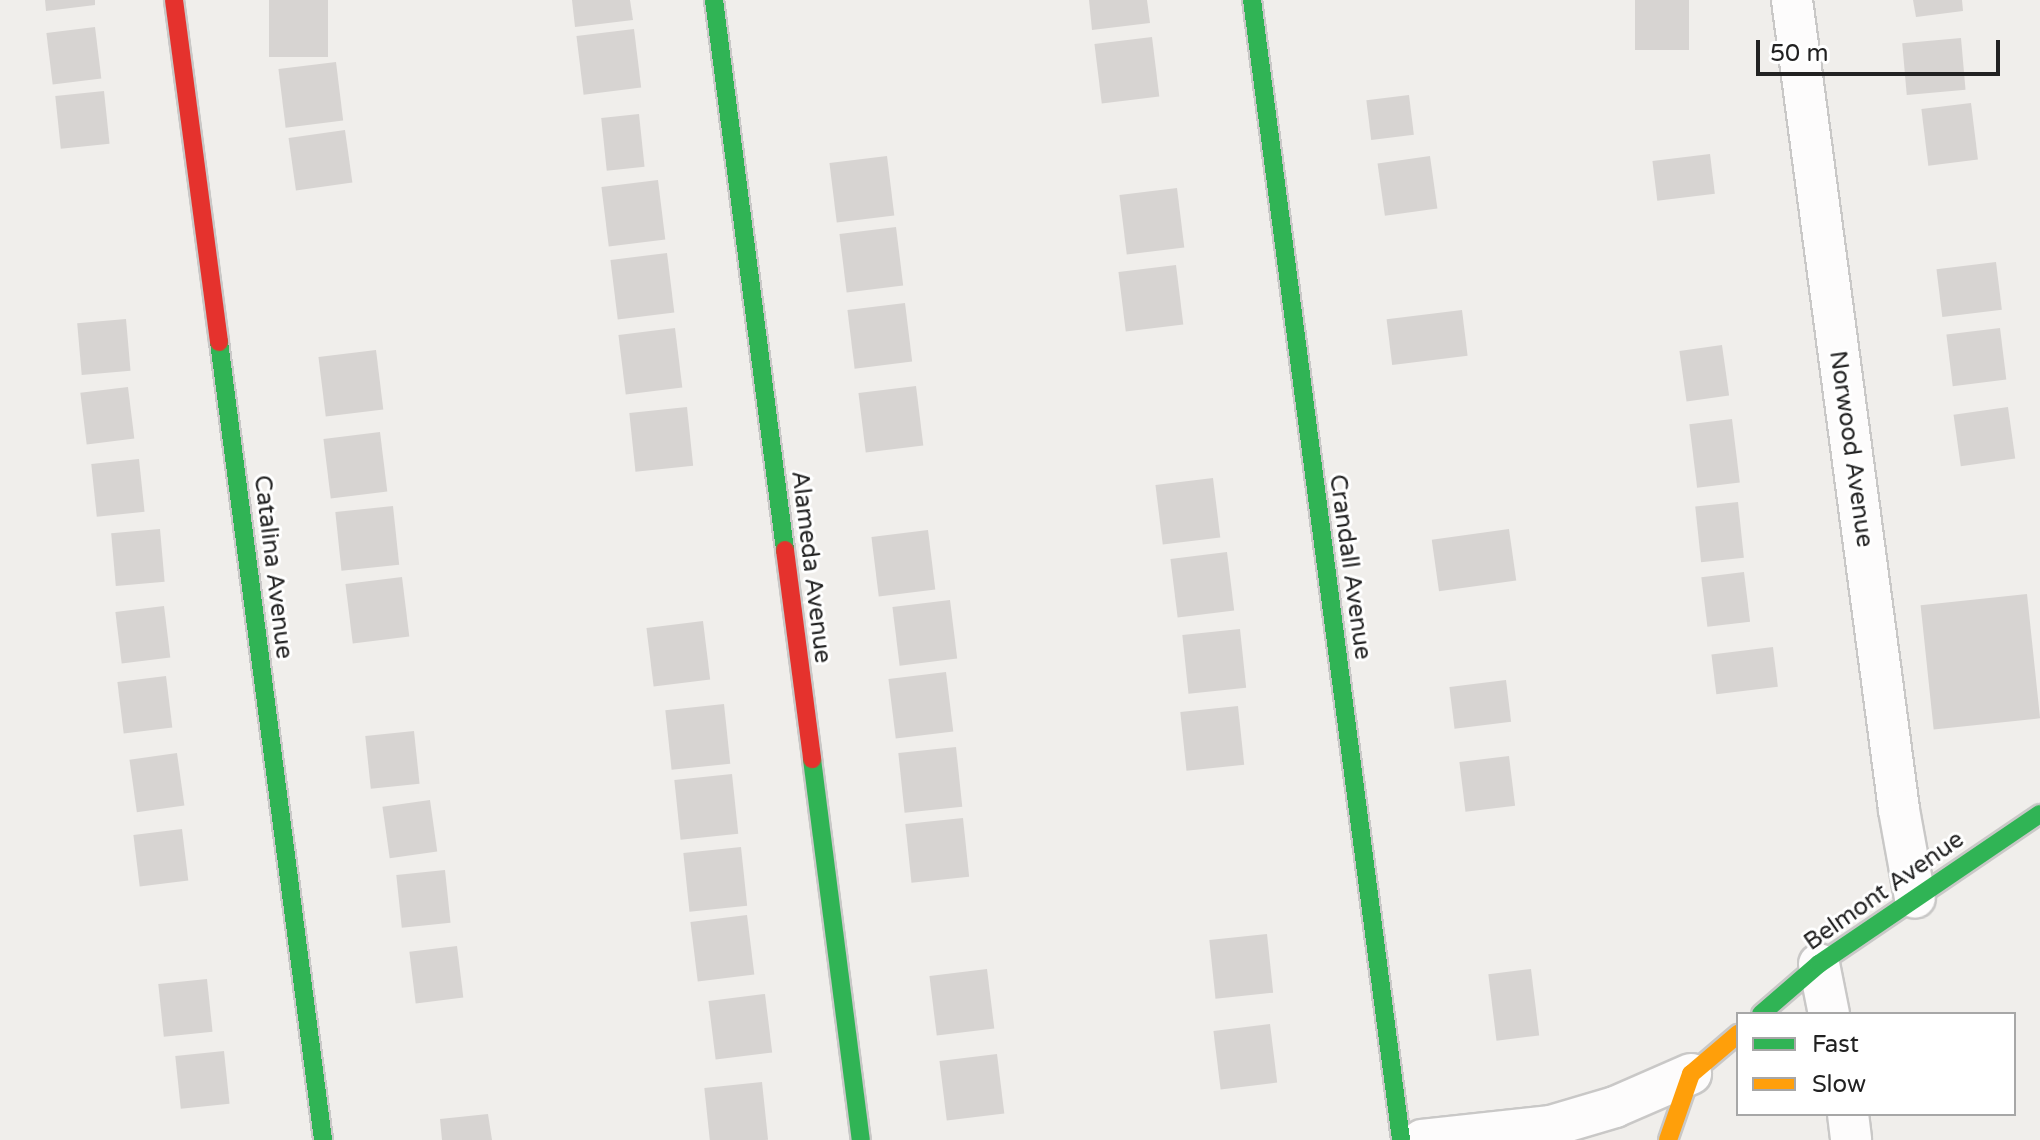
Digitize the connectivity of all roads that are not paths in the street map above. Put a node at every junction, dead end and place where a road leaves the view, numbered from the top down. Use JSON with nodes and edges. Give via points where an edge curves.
{"nodes":[{"id":1,"x":174,"y":0,"type":"edge"},
{"id":2,"x":714,"y":0,"type":"edge"},
{"id":3,"x":1252,"y":0,"type":"edge"},
{"id":4,"x":1792,"y":0,"type":"edge"},
{"id":5,"x":2040,"y":814,"type":"edge"},
{"id":6,"x":1915,"y":898,"type":"junction"},
{"id":7,"x":1819,"y":964,"type":"junction"},
{"id":8,"x":1763,"y":1012,"type":"edge"},
{"id":9,"x":1829,"y":1012,"type":"edge"},
{"id":10,"x":1736,"y":1036,"type":"edge"},
{"id":11,"x":1691,"y":1074,"type":"junction"},
{"id":12,"x":1848,"y":1116,"type":"edge"},
{"id":13,"x":323,"y":1140,"type":"edge"},
{"id":14,"x":861,"y":1140,"type":"edge"},
{"id":15,"x":1401,"y":1140,"type":"edge"},
{"id":16,"x":1422,"y":1140,"type":"edge"},
{"id":17,"x":1668,"y":1140,"type":"edge"},
{"id":18,"x":1851,"y":1140,"type":"edge"}],
"edges":[{"from":1,"to":13,"type":"street","name":"Catalina Avenue"},
{"from":2,"to":14,"type":"street","name":"Alameda Avenue"},
{"from":3,"to":15,"type":"street","name":"Crandall Avenue"},
{"from":4,"to":6,"type":"street","name":"Norwood Avenue","via":[[1897,797]]},
{"from":5,"to":6,"type":"street","name":"Belmont Avenue"},
{"from":6,"to":7,"type":"street","name":"Belmont Avenue"},
{"from":7,"to":8,"type":"street","name":"Belmont Avenue"},
{"from":7,"to":9,"type":"street"},
{"from":10,"to":11,"type":"street"},
{"from":11,"to":16,"type":"street","via":[[1615,1107],[1551,1126]]},
{"from":11,"to":17,"type":"street"},
{"from":12,"to":18,"type":"street"}]}
